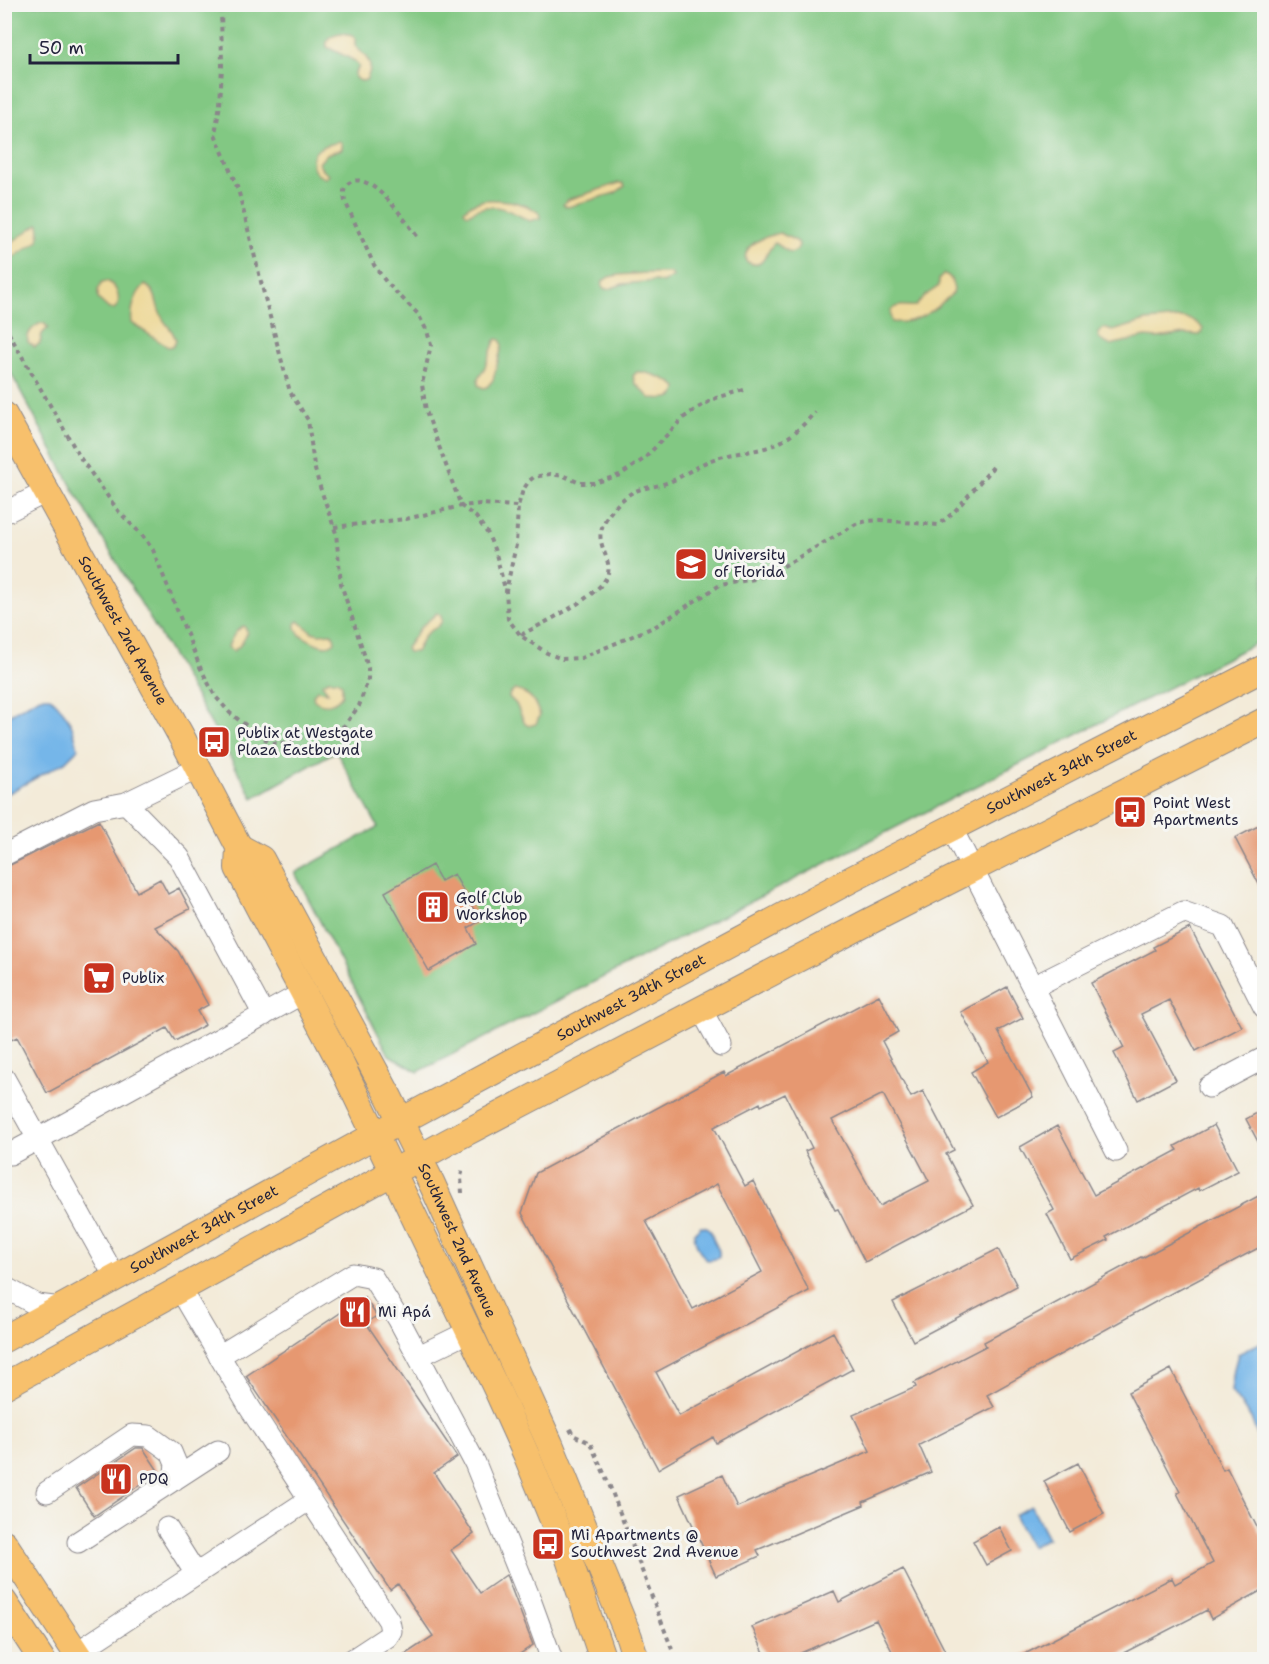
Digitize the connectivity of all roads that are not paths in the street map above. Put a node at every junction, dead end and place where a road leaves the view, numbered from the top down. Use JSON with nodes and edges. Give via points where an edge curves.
{"nodes":[{"id":1,"x":4,"y":415,"type":"edge"},
{"id":2,"x":46,"y":492,"type":"junction"},
{"id":3,"x":4,"y":513,"type":"edge"},
{"id":4,"x":1264,"y":668,"type":"edge"},
{"id":5,"x":1264,"y":721,"type":"edge"},
{"id":6,"x":198,"y":768,"type":"junction"},
{"id":7,"x":126,"y":802,"type":"junction"},
{"id":8,"x":951,"y":827,"type":"junction"},
{"id":9,"x":239,"y":847,"type":"junction"},
{"id":10,"x":4,"y":855,"type":"edge"},
{"id":11,"x":974,"y":868,"type":"junction"},
{"id":12,"x":1033,"y":987,"type":"junction"},
{"id":13,"x":303,"y":993,"type":"junction"},
{"id":14,"x":1264,"y":1007,"type":"edge"},
{"id":15,"x":701,"y":1009,"type":"junction"},
{"id":16,"x":264,"y":1015,"type":"junction"},
{"id":17,"x":721,"y":1046,"type":"dead end"},
{"id":18,"x":1264,"y":1058,"type":"edge"},
{"id":19,"x":4,"y":1078,"type":"edge"},
{"id":20,"x":1209,"y":1087,"type":"dead end"},
{"id":21,"x":401,"y":1121,"type":"junction"},
{"id":22,"x":375,"y":1136,"type":"junction"},
{"id":23,"x":38,"y":1139,"type":"junction"},
{"id":24,"x":1116,"y":1150,"type":"dead end"},
{"id":25,"x":4,"y":1154,"type":"edge"},
{"id":26,"x":419,"y":1158,"type":"junction"},
{"id":27,"x":392,"y":1172,"type":"junction"},
{"id":28,"x":116,"y":1279,"type":"junction"},
{"id":29,"x":4,"y":1287,"type":"edge"},
{"id":30,"x":180,"y":1289,"type":"junction"},
{"id":31,"x":62,"y":1308,"type":"junction"},
{"id":32,"x":468,"y":1332,"type":"junction"},
{"id":33,"x":4,"y":1339,"type":"edge"},
{"id":34,"x":219,"y":1356,"type":"junction"},
{"id":35,"x":419,"y":1356,"type":"junction"},
{"id":36,"x":4,"y":1386,"type":"edge"},
{"id":37,"x":218,"y":1451,"type":"dead end"},
{"id":38,"x":174,"y":1480,"type":"junction"},
{"id":39,"x":47,"y":1492,"type":"dead end"},
{"id":40,"x":310,"y":1499,"type":"junction"},
{"id":41,"x":166,"y":1528,"type":"dead end"},
{"id":42,"x":78,"y":1542,"type":"dead end"},
{"id":43,"x":4,"y":1544,"type":"edge"},
{"id":44,"x":196,"y":1574,"type":"junction"},
{"id":45,"x":4,"y":1602,"type":"edge"},
{"id":46,"x":78,"y":1656,"type":"edge"},
{"id":47,"x":42,"y":1659,"type":"edge"},
{"id":48,"x":352,"y":1659,"type":"edge"},
{"id":49,"x":552,"y":1659,"type":"edge"},
{"id":50,"x":603,"y":1659,"type":"edge"},
{"id":51,"x":636,"y":1659,"type":"edge"}],
"edges":[{"from":1,"to":2,"type":"main road","name":"Southwest 2nd Avenue"},
{"from":2,"to":3,"type":"street"},
{"from":2,"to":6,"type":"main road","name":"Southwest 2nd Avenue"},
{"from":4,"to":8,"type":"main road","name":"Southwest 34th Street"},
{"from":5,"to":11,"type":"main road"},
{"from":6,"to":7,"type":"street"},
{"from":6,"to":9,"type":"main road","name":"Southwest 2nd Avenue"},
{"from":7,"to":10,"type":"street","via":[[93,809]]},
{"from":7,"to":16,"type":"street","via":[[180,857]]},
{"from":8,"to":11,"type":"street"},
{"from":8,"to":21,"type":"main road","name":"Southwest 34th Street"},
{"from":9,"to":13,"type":"main road","name":"Southwest 2nd Avenue","via":[[238,868]]},
{"from":9,"to":21,"type":"main road","name":"Southwest 2nd Avenue","via":[[261,859]]},
{"from":11,"to":12,"type":"street"},
{"from":11,"to":15,"type":"main road"},
{"from":12,"to":14,"type":"street","via":[[1183,912],[1223,926]]},
{"from":12,"to":24,"type":"street"},
{"from":13,"to":16,"type":"street"},
{"from":13,"to":22,"type":"main road","name":"Southwest 2nd Avenue"},
{"from":15,"to":17,"type":"street"},
{"from":15,"to":26,"type":"main road"},
{"from":16,"to":23,"type":"street"},
{"from":18,"to":20,"type":"street"},
{"from":19,"to":23,"type":"street"},
{"from":21,"to":22,"type":"main road","name":"Southwest 34th Street"},
{"from":21,"to":26,"type":"main road","name":"Southwest 2nd Avenue"},
{"from":22,"to":27,"type":"main road","name":"Southwest 2nd Avenue"},
{"from":22,"to":28,"type":"main road","name":"Southwest 34th Street"},
{"from":23,"to":25,"type":"street"},
{"from":23,"to":28,"type":"street"},
{"from":26,"to":27,"type":"main road"},
{"from":26,"to":51,"type":"main road","name":"Southwest 2nd Avenue","via":[[550,1444]]},
{"from":27,"to":30,"type":"main road"},
{"from":27,"to":32,"type":"main road","name":"Southwest 2nd Avenue"},
{"from":28,"to":31,"type":"main road","name":"Southwest 34th Street"},
{"from":29,"to":31,"type":"street","via":[[37,1305]]},
{"from":30,"to":34,"type":"street"},
{"from":30,"to":36,"type":"main road"},
{"from":31,"to":33,"type":"main road","name":"Southwest 34th Street"},
{"from":32,"to":35,"type":"street"},
{"from":32,"to":50,"type":"main road","name":"Southwest 2nd Avenue","via":[[526,1454],[569,1559]]},
{"from":34,"to":35,"type":"street","via":[[353,1274],[373,1278]]},
{"from":34,"to":40,"type":"street"},
{"from":35,"to":49,"type":"street","via":[[475,1463]]},
{"from":37,"to":38,"type":"street"},
{"from":38,"to":39,"type":"street","via":[[176,1464],[171,1452],[149,1436],[132,1435]]},
{"from":38,"to":42,"type":"street"},
{"from":40,"to":44,"type":"street"},
{"from":40,"to":48,"type":"street","via":[[389,1621],[391,1631],[387,1637]]},
{"from":41,"to":44,"type":"street"},
{"from":43,"to":46,"type":"main road"},
{"from":44,"to":46,"type":"street"},
{"from":45,"to":47,"type":"main road"}]}
